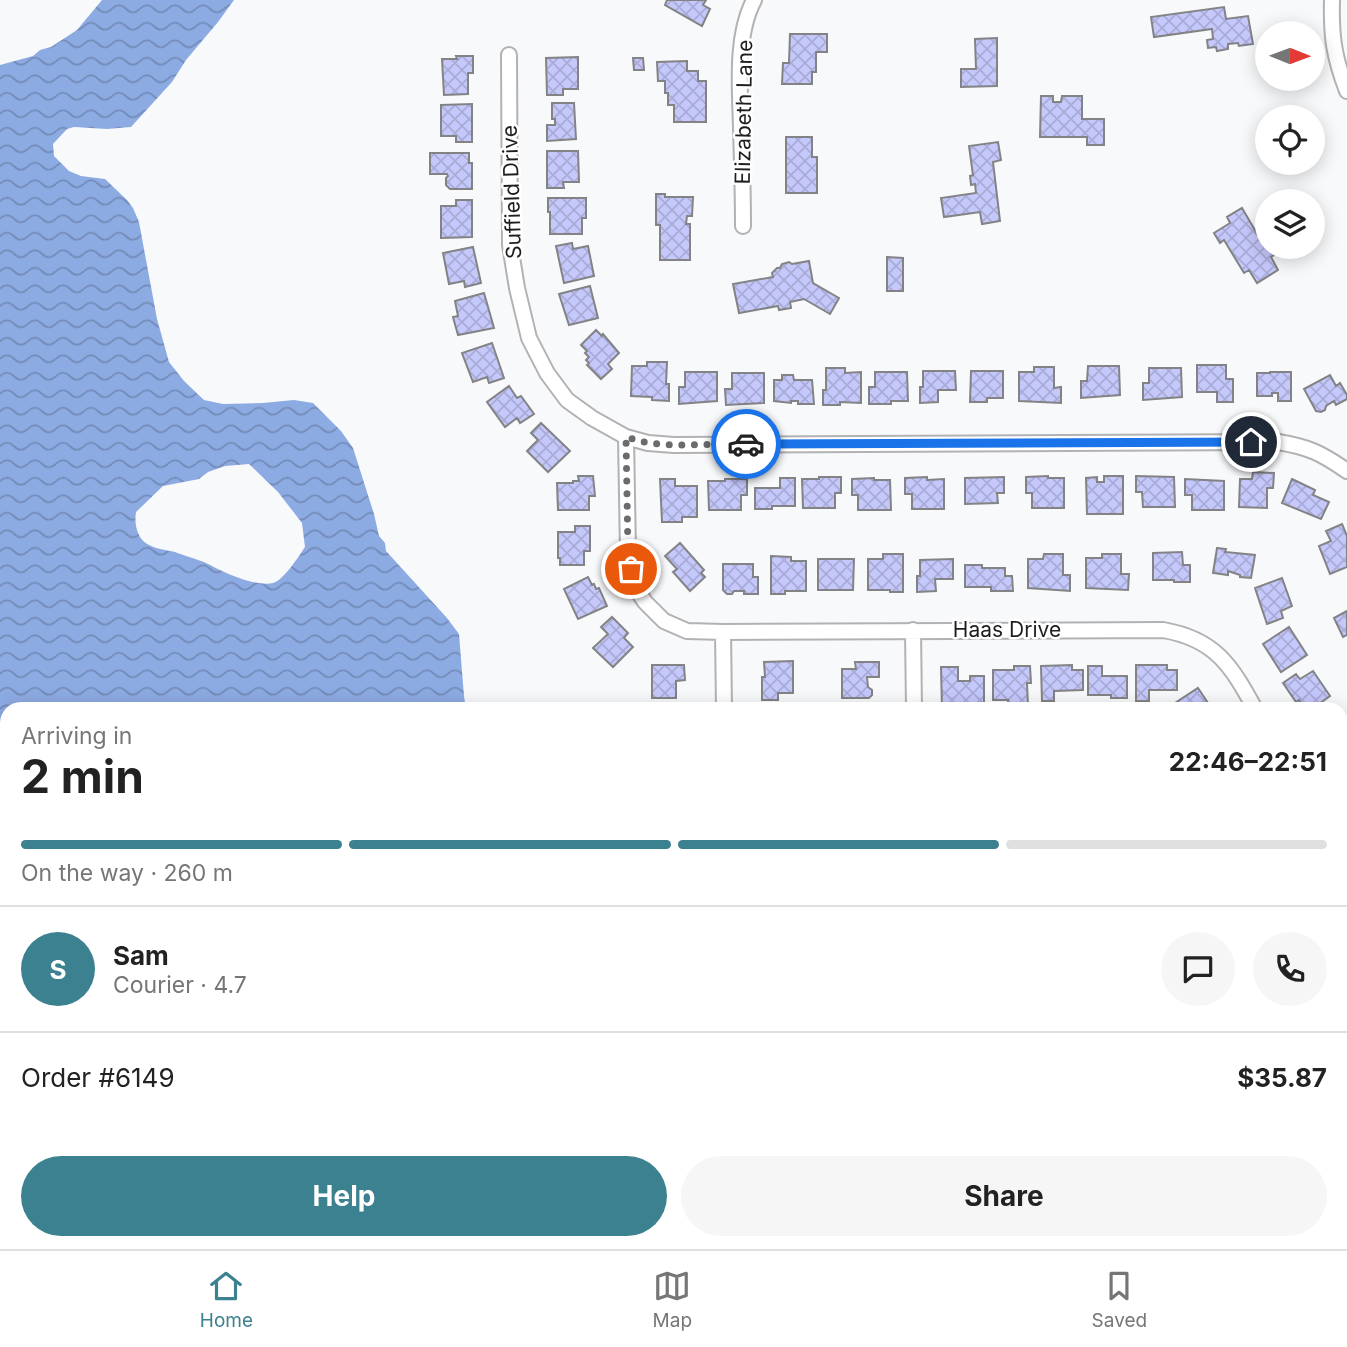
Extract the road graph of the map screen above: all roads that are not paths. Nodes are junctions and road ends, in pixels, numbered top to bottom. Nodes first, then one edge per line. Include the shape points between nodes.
1 (754, 0) edge
2 (1332, 0) edge
3 (509, 55) dead end
4 (1347, 91) edge
5 (743, 226) dead end
6 (626, 437) junction
7 (1347, 471) edge
8 (913, 630) junction
9 (723, 632) junction
10 (724, 702) edge
11 (914, 702) edge
12 (1251, 702) edge

1 - 5 street, Elizabeth Lane via 740,66
2 - 4 street via 1336,62
3 - 6 street, Suffield Drive via 510,245 529,338 567,400
6 - 7 street, Suffield Drive via 674,445 1278,442 1302,446
6 - 9 street, Haas Drive via 628,554 634,584 664,621 687,631
8 - 9 street, Haas Drive
8 - 11 street
8 - 12 street, Haas Drive via 1175,632 1198,640 1224,659
9 - 10 street

